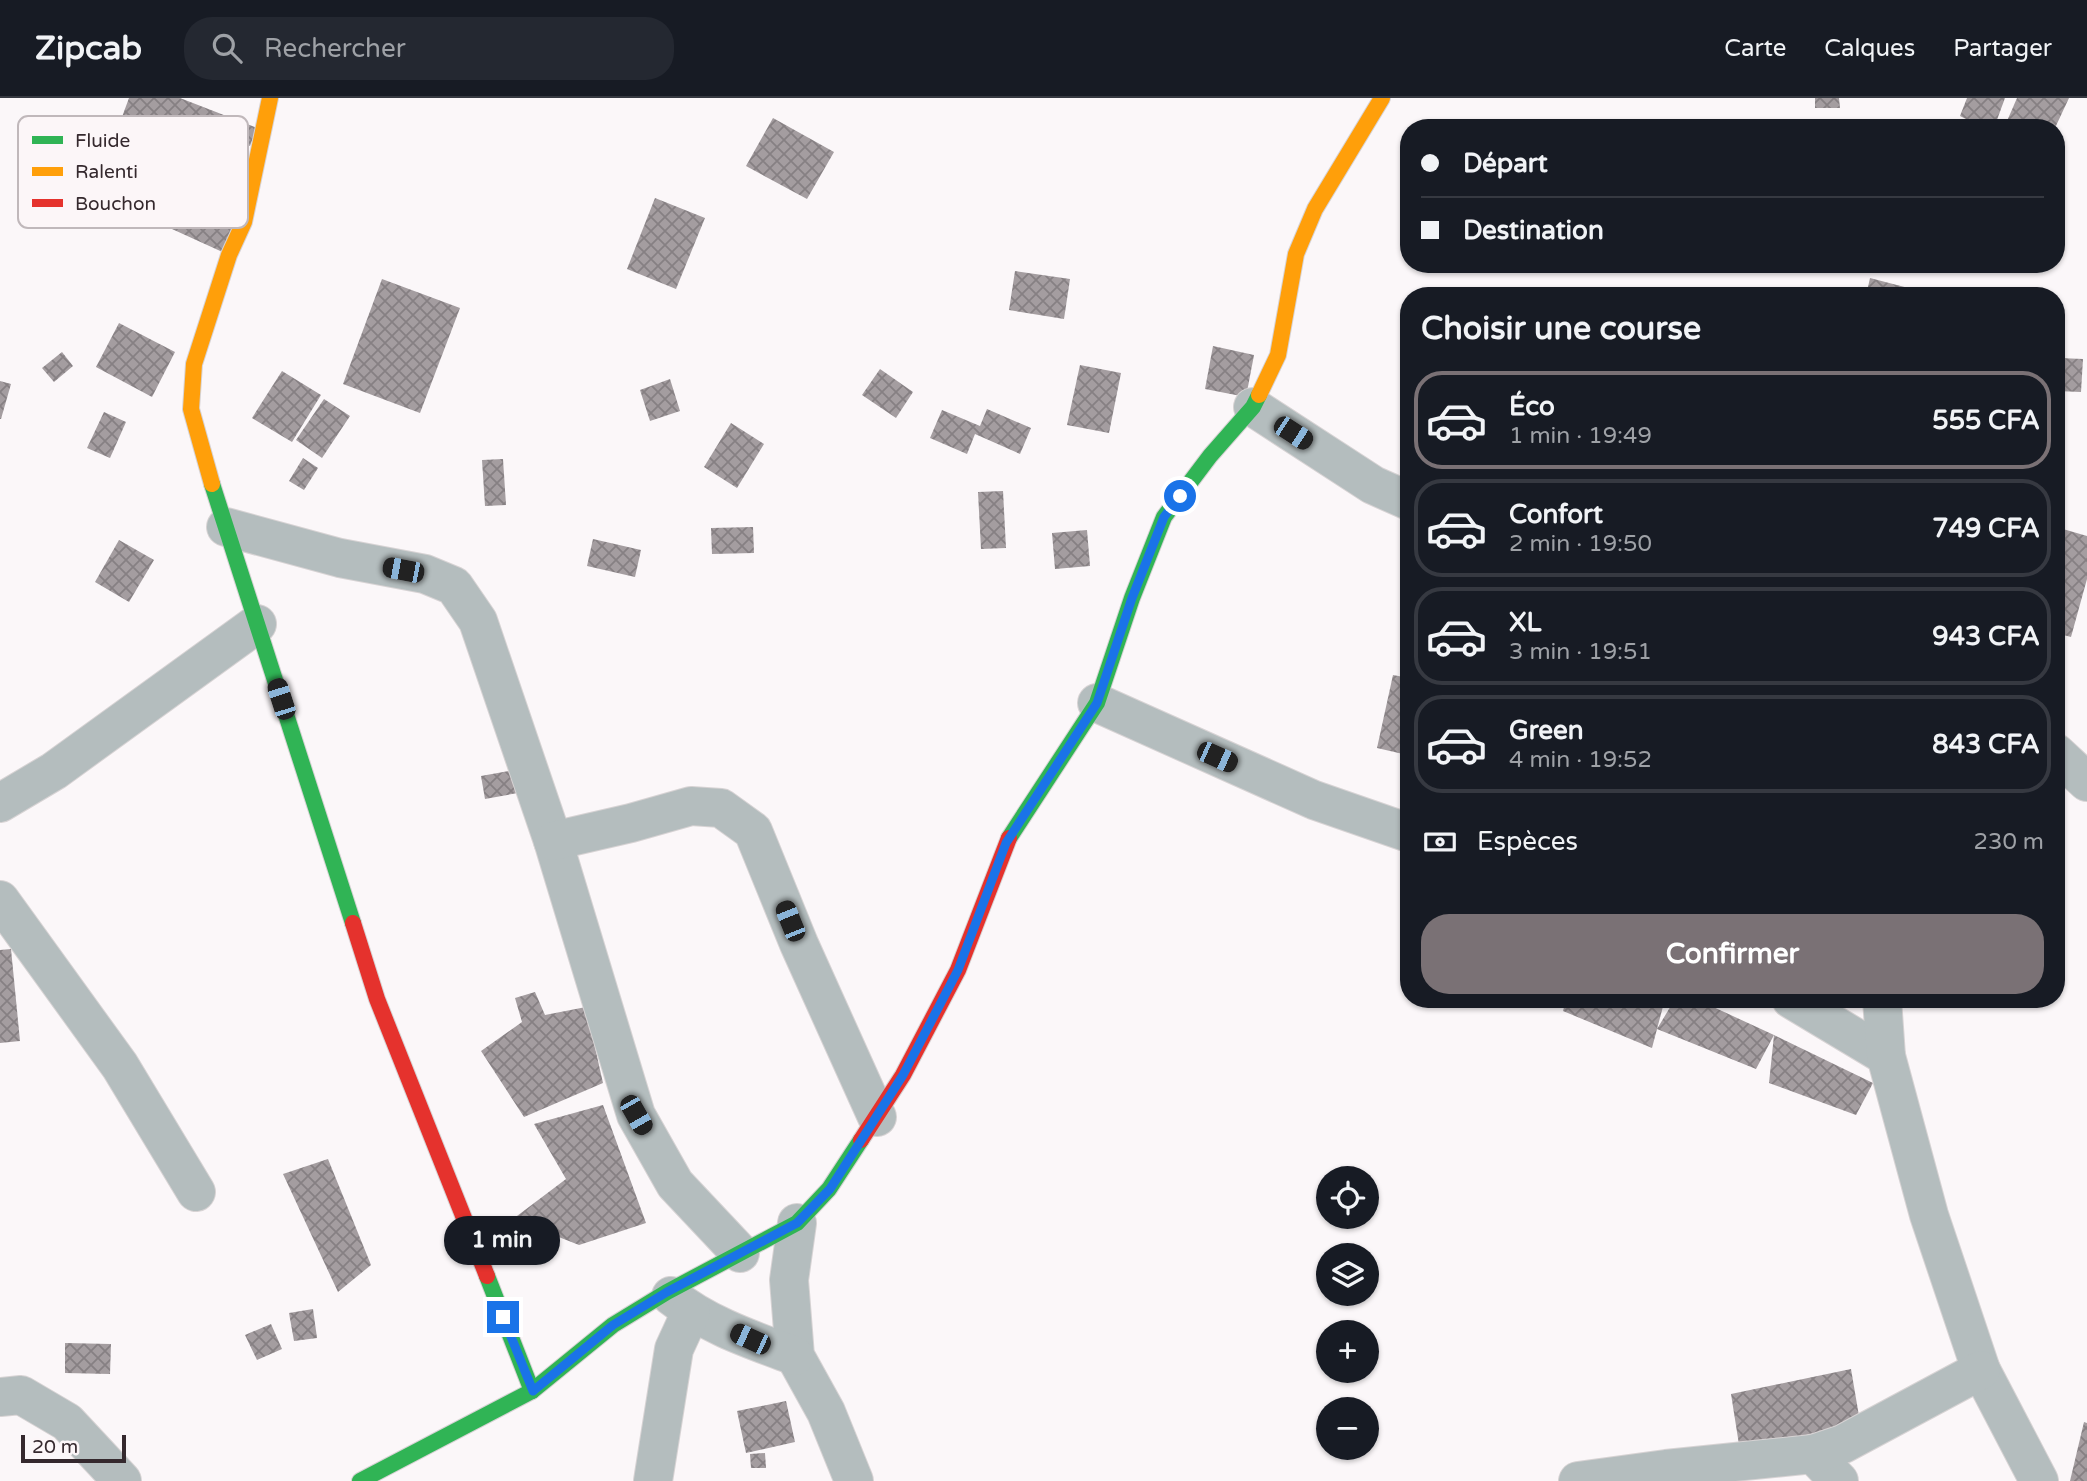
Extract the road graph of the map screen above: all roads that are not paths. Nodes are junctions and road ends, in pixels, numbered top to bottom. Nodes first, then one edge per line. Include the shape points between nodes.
1 (270, 98) edge
2 (1382, 98) edge
3 (248, 203) edge
4 (241, 228) edge
5 (1253, 407) junction
6 (1400, 497) edge
7 (226, 527) junction
8 (257, 624) junction
9 (1097, 703) junction
10 (2065, 761) edge
11 (2087, 782) edge
12 (0, 803) edge
13 (1400, 830) edge
14 (553, 841) junction
15 (0, 900) edge
16 (1805, 1008) edge
17 (1883, 1008) edge
18 (1886, 1056) junction
19 (877, 1116) junction
20 (196, 1192) dead end
21 (797, 1223) junction
22 (740, 1253) junction
23 (679, 1302) junction
24 (795, 1356) junction
25 (1981, 1370) junction
26 (533, 1391) junction
27 (0, 1396) edge
28 (1826, 1468) edge
29 (122, 1481) edge
30 (360, 1481) edge
31 (653, 1481) edge
32 (854, 1481) edge
33 (1578, 1481) edge
34 (2039, 1481) edge

1 - 3 street
2 - 5 street via 1315,209 1296,254 1278,355
4 - 7 street via 194,364 191,409
5 - 6 street via 1373,485
5 - 9 street via 1164,517
7 - 8 street
7 - 14 street via 340,558 425,574 454,586 478,621
8 - 12 street via 54,771
8 - 26 street via 377,999
9 - 13 street via 1314,800
9 - 19 street via 1006,843 958,970
10 - 11 street
14 - 19 street via 691,806 721,808 753,831
14 - 22 street via 636,1115 675,1184
15 - 20 street via 120,1066
16 - 18 street
17 - 18 street
18 - 25 street via 1928,1215
19 - 21 street via 830,1189
21 - 22 street
21 - 24 street via 789,1280
22 - 23 street
23 - 24 street via 750,1339
23 - 26 street via 613,1325
23 - 31 street
24 - 32 street via 826,1412
25 - 28 street via 1843,1444
25 - 34 street
26 - 30 street
27 - 29 street via 21,1395 67,1422
28 - 33 street via 1666,1469

